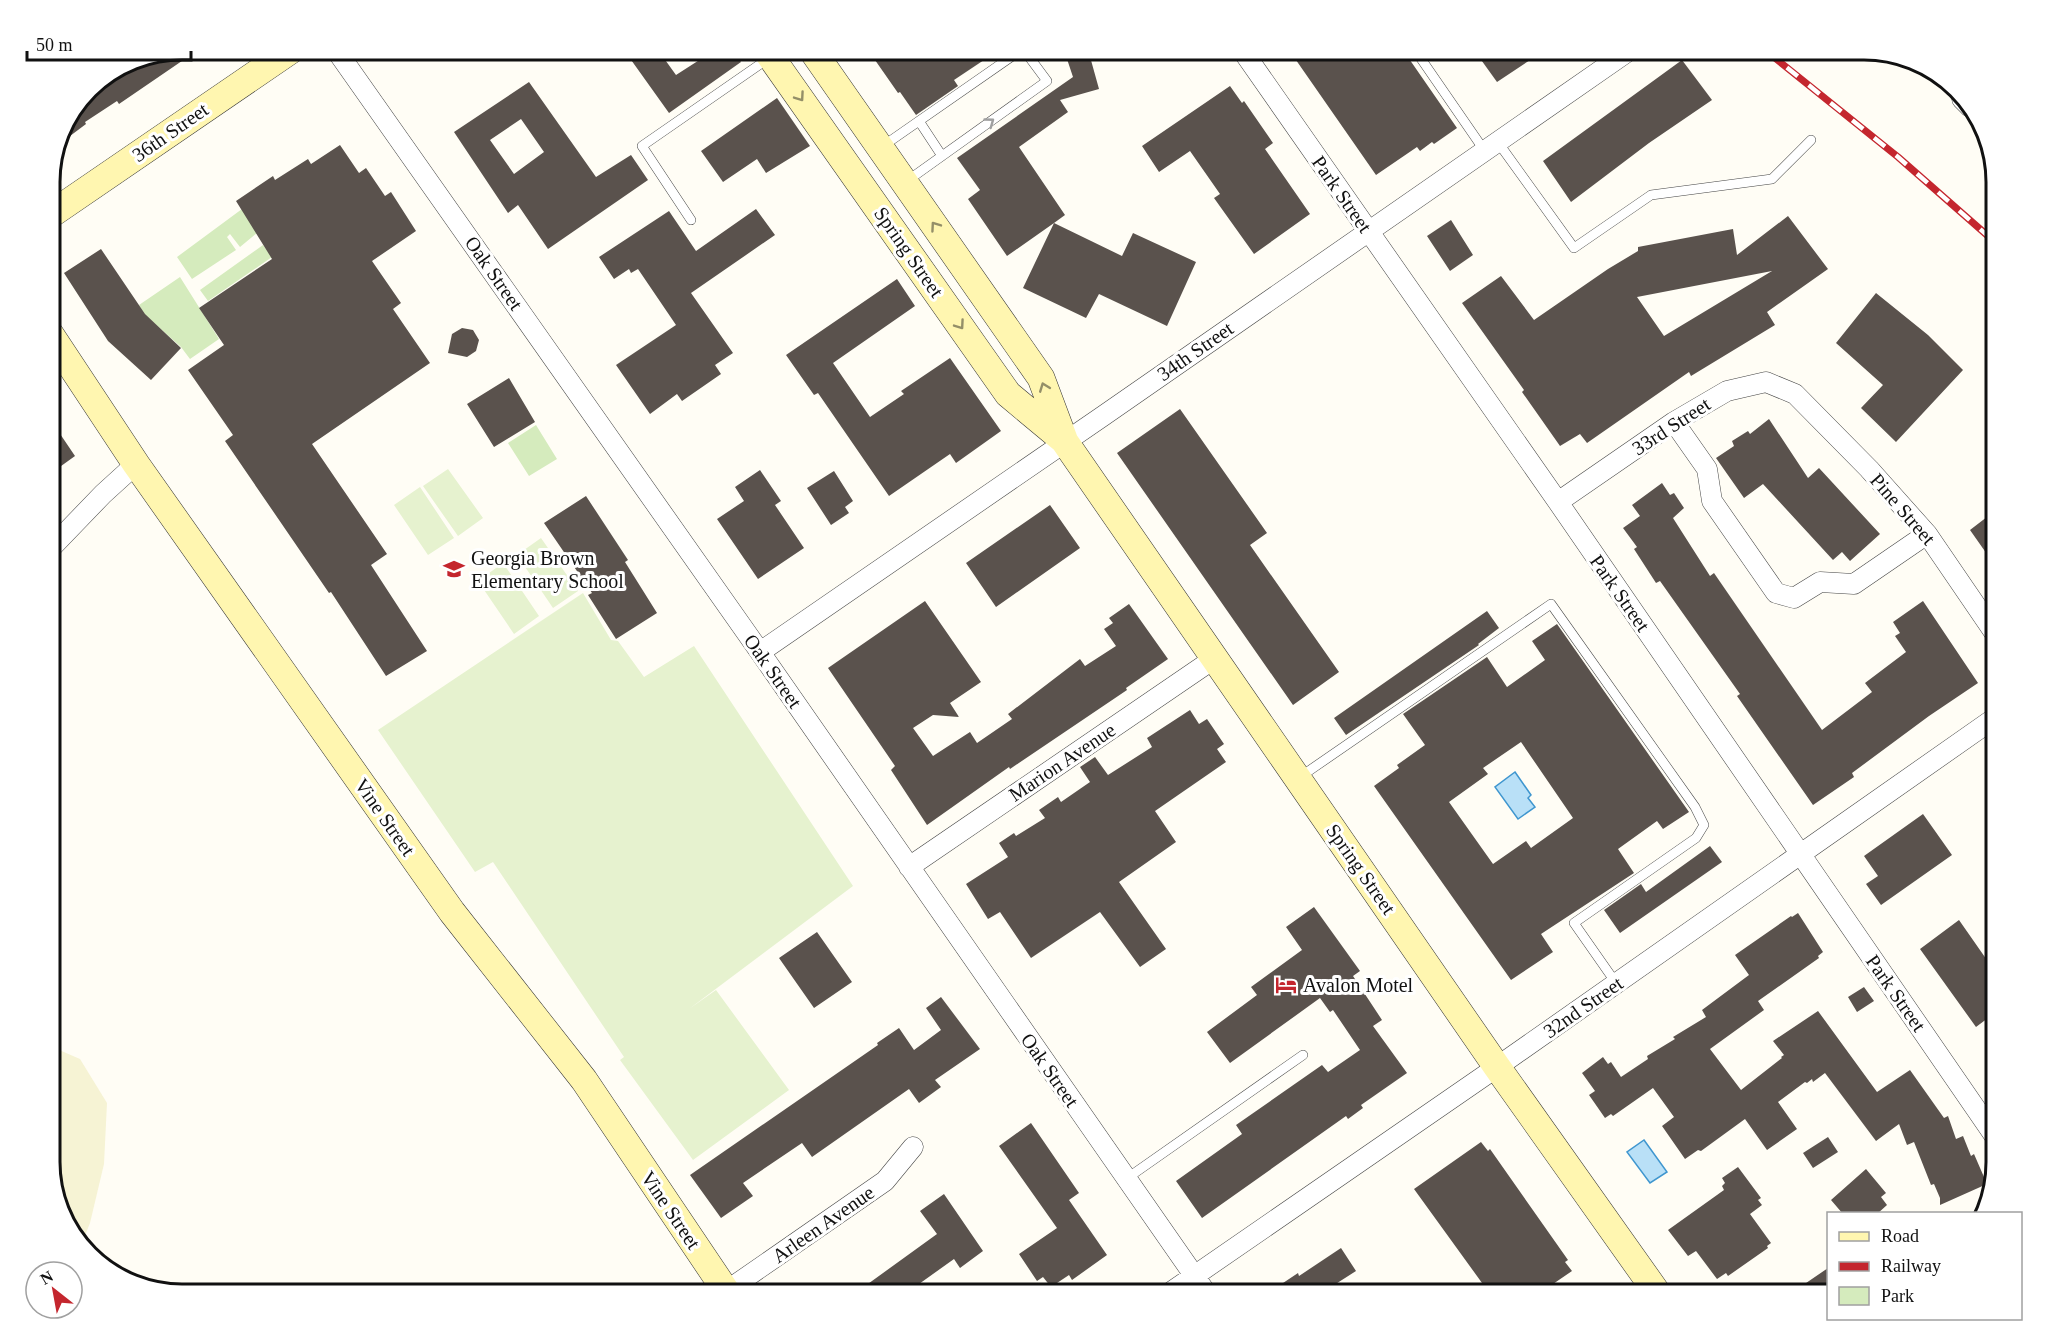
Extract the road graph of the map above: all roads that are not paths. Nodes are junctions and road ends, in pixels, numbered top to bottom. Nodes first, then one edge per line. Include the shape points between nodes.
1 (276, 60) edge
2 (343, 60) edge
3 (759, 60) edge
4 (774, 60) edge
5 (819, 60) edge
6 (1007, 60) edge
7 (1030, 60) edge
8 (1249, 60) edge
9 (1423, 60) edge
10 (1616, 60) edge
11 (919, 121) junction
12 (1811, 140) dead end
13 (1491, 146) junction
14 (880, 148) junction
15 (942, 156) junction
16 (905, 183) junction
17 (60, 208) edge
18 (691, 220) dead end
19 (1368, 230) junction
20 (60, 349) edge
21 (1795, 394) joint
22 (1674, 422) junction
23 (1065, 442) junction
24 (136, 464) junction
25 (1558, 502) junction
26 (1927, 534) junction
27 (60, 539) edge
28 (1986, 620) edge
29 (759, 652) junction
30 (1215, 658) junction
31 (1986, 724) edge
32 (1298, 778) junction
33 (1800, 854) junction
34 (909, 867) junction
35 (1616, 983) junction
36 (1303, 1055) dead end
37 (1497, 1067) junction
38 (1986, 1124) edge
39 (913, 1147) dead end
40 (1126, 1179) junction
41 (1194, 1276) junction
42 (721, 1284) edge
43 (740, 1284) edge
44 (1182, 1284) edge
45 (1200, 1284) edge
46 (1651, 1284) edge

1 - 17 main road, 36th Street
2 - 29 street, Oak Street
3 - 18 lane via 642,146
4 -> 23 main road, Spring Street via 1008,394
5 - 14 main road, Spring Street
6 - 11 lane
15 -> 7 lane via 1047,81
8 - 19 street, Park Street
9 - 13 lane
10 - 13 street, 34th Street
11 - 14 lane
11 - 15 lane
12 - 13 lane via 1772,179 1651,195 1574,248
13 - 19 street, 34th Street
14 - 16 main road, Spring Street
15 - 16 lane
23 -> 16 main road, Spring Street via 1041,378
19 - 23 street, 34th Street
19 - 25 street, Park Street
20 - 24 main road, Vine Street
21 - 22 street, 33rd Street via 1766,382 1726,391
21 - 26 street, Pine Street
22 - 25 street, 33rd Street
22 - 26 street via 1707,469 1712,501 1776,593 1794,598 1820,582 1854,584
23 - 29 street, 34th Street
23 - 30 main road, Spring Street
24 - 27 street
24 - 42 main road, Vine Street via 452,912 584,1080
25 - 33 street, Park Street
26 - 28 street, Pine Street
29 - 34 street, Oak Street
30 - 32 main road, Spring Street
30 - 34 street, Marion Avenue
31 - 33 street, 32nd Street
32 - 35 lane via 1551,604 1704,825 1696,838 1574,922
32 - 37 main road, Spring Street
33 - 35 street, 32nd Street
33 - 38 street, Park Street
34 - 40 street, Oak Street
35 - 37 street, 32nd Street
36 - 40 lane
37 - 41 street, 32nd Street
37 - 46 main road, Spring Street
39 - 43 street, Arleen Avenue via 885,1181
40 - 41 street, Oak Street
41 - 44 street, 32nd Street
41 - 45 street, Oak Street

